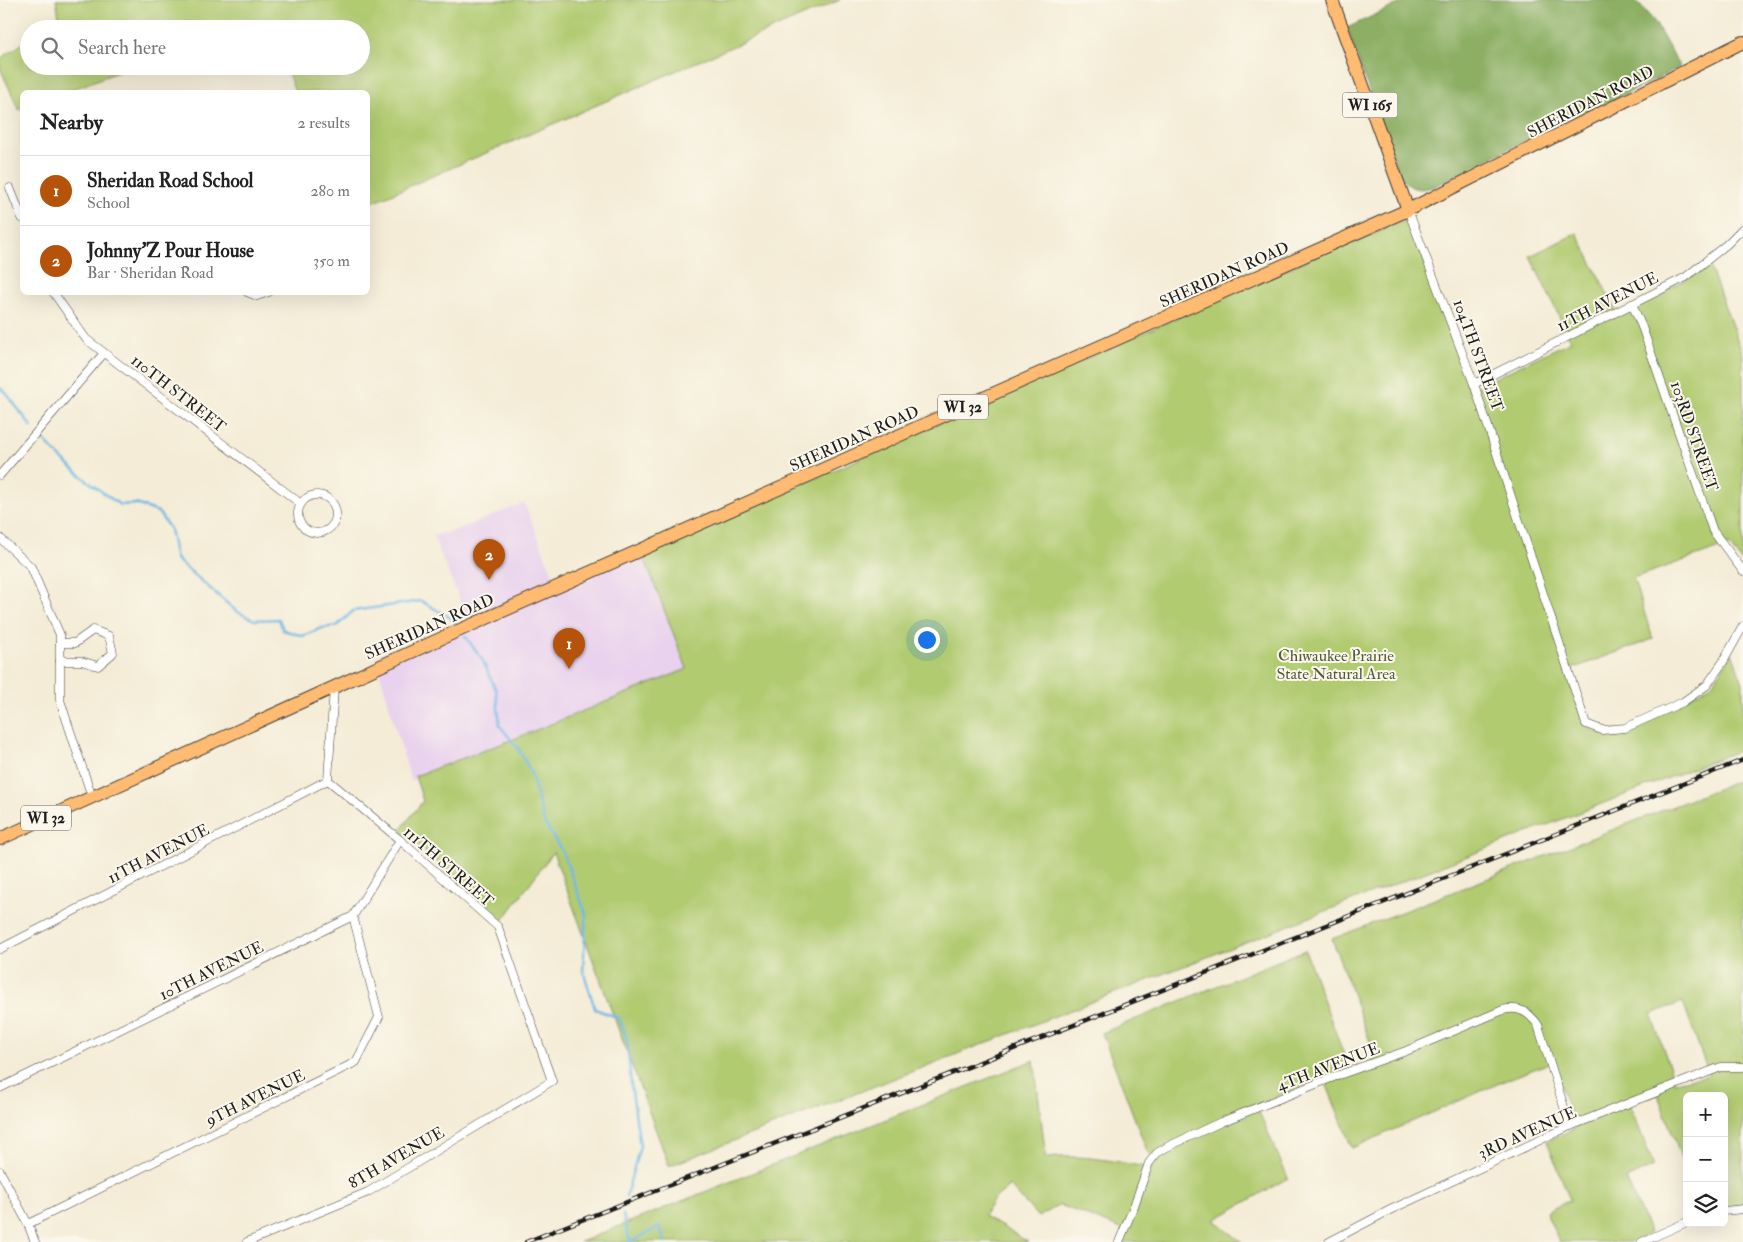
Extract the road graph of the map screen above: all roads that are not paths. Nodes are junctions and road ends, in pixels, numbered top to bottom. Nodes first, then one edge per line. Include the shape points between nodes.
1 (1332, 0) edge
2 (1743, 42) edge
3 (10, 188) dead end
4 (1408, 210) junction
5 (20, 213) edge
6 (1743, 228) edge
7 (55, 295) edge
8 (1632, 304) junction
9 (104, 353) junction
10 (1474, 384) junction
11 (0, 475) edge
12 (301, 504) junction
13 (0, 538) edge
14 (1743, 571) edge
15 (1743, 626) edge
16 (60, 643) junction
17 (60, 661) junction
18 (334, 687) junction
19 (328, 780) junction
20 (92, 798) junction
21 (0, 839) edge
22 (400, 840) junction
23 (353, 916) junction
24 (0, 950) edge
25 (1743, 1067) edge
26 (552, 1081) joint
27 (0, 1088) edge
28 (1570, 1126) junction
29 (0, 1171) edge
30 (1743, 1209) edge
31 (1728, 1211) edge
32 (28, 1224) junction
33 (1683, 1224) edge
34 (35, 1242) edge
35 (247, 1242) edge
36 (1119, 1242) edge
37 (1329, 1242) edge
38 (1642, 1242) edge

1 - 4 main road, 104TH STREET / WI 165
2 - 4 main road, SHERIDAN ROAD / WI 32
3 - 5 street
4 - 10 street, 104TH STREET
4 - 18 main road, SHERIDAN ROAD / WI 32
6 - 8 street, 11TH AVENUE via 1686,277
7 - 9 street, 110TH STREET via 86,339
8 - 10 street, 11TH AVENUE
8 - 14 street, 103RD STREET via 1713,531
9 - 11 street
9 - 12 street, 110TH STREET
10 - 15 street, 104TH STREET via 1586,724 1602,730 1625,728 1683,702 1707,685
12 - 12 street via 298,510 300,522 307,530 319,533 330,528 335,511 329,500 323,496 310,496
13 - 16 street via 31,567 60,635
16 - 17 street
16 - 17 street via 75,643 93,630 109,636 114,653 98,666 81,661
17 - 20 street via 60,700
18 - 19 street
18 - 20 main road, SHERIDAN ROAD / WI 32
19 - 22 street, 111TH STREET
19 - 24 street, 11TH AVENUE
20 - 21 main road, SHERIDAN ROAD / WI 32
22 - 23 street
22 - 26 street, 111TH STREET via 498,927
23 - 27 street, 10TH AVENUE
23 - 32 street, 9TH AVENUE via 379,1018 356,1062
25 - 28 street, 3RD AVENUE via 1721,1067
26 - 35 street, 8TH AVENUE via 368,1192
28 - 36 street, 4TH AVENUE via 1538,1024 1523,1010 1511,1008 1221,1122 1167,1147 1149,1163
28 - 37 street, 3RD AVENUE
29 - 32 street
30 - 31 street
32 - 34 street
33 - 38 street

